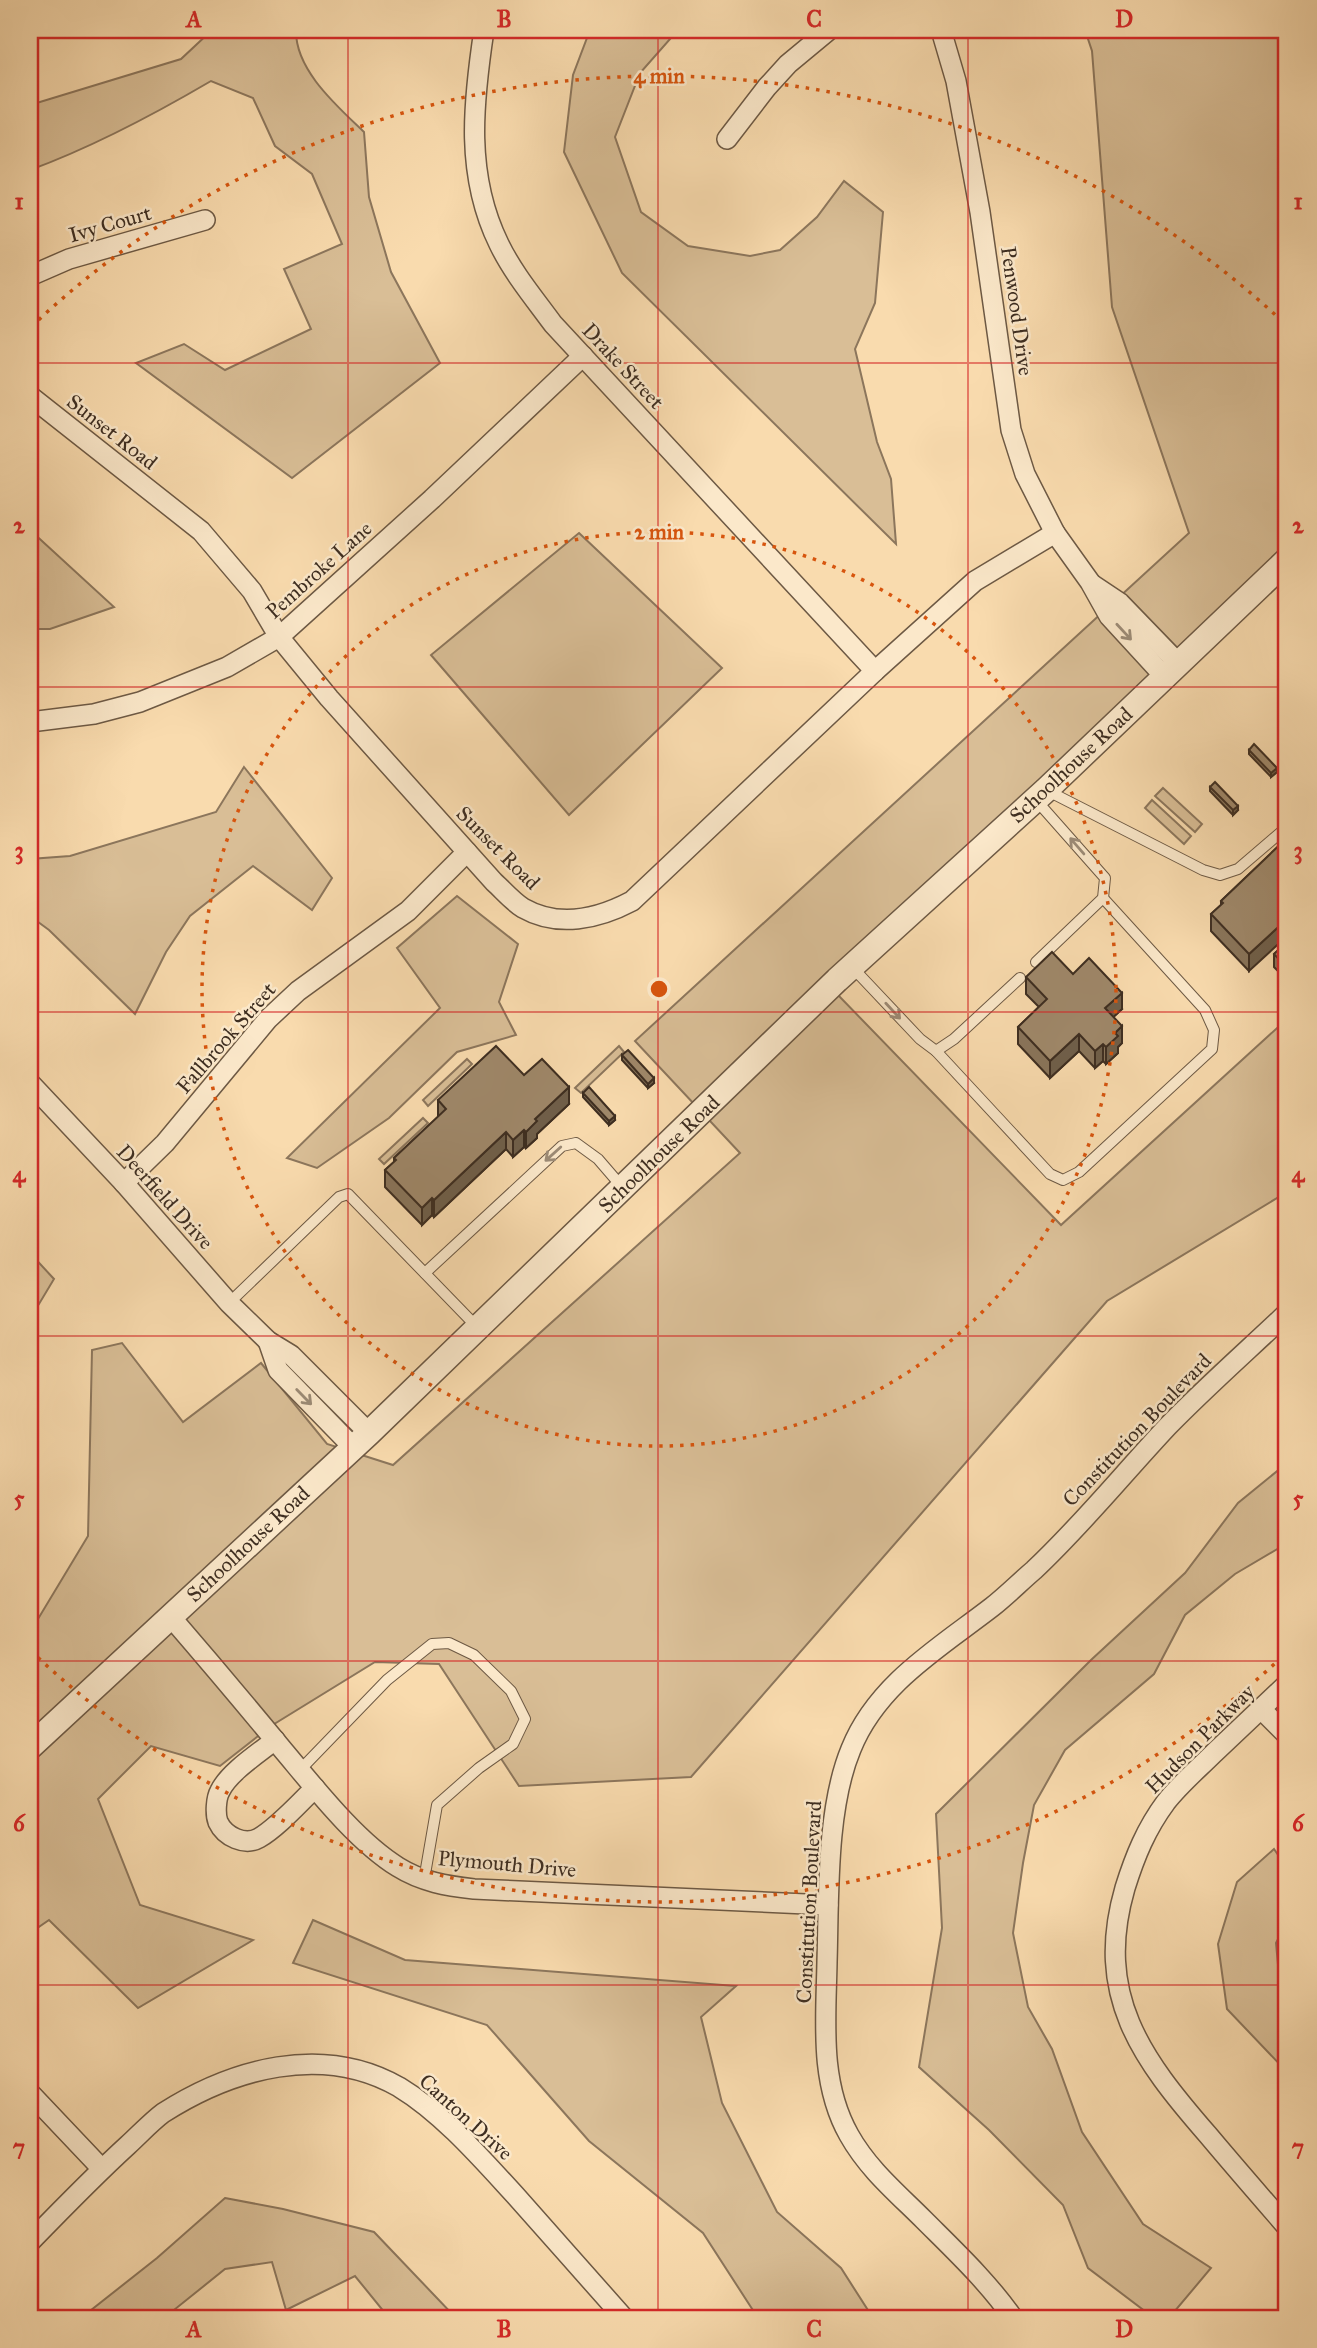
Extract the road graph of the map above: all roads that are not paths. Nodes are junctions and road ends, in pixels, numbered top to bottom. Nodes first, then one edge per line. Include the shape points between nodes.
1 (484, 30) edge
2 (830, 30) edge
3 (941, 30) edge
4 (727, 139) dead end
5 (205, 220) dead end
6 (30, 276) edge
7 (583, 356) junction
8 (30, 396) edge
9 (1055, 533) junction
10 (1287, 560) edge
11 (279, 637) junction
12 (1172, 670) junction
13 (875, 671) junction
14 (30, 722) edge
15 (1041, 795) junction
16 (1287, 827) edge
17 (467, 852) junction
18 (1103, 898) junction
19 (1036, 962) dead end
20 (852, 967) junction
21 (1020, 978) dead end
22 (936, 1051) junction
23 (30, 1083) edge
24 (124, 1183) junction
25 (624, 1189) junction
26 (425, 1273) junction
27 (229, 1303) junction
28 (1287, 1313) edge
29 (477, 1327) junction
30 (361, 1440) junction
31 (170, 1616) junction
32 (1287, 1684) edge
33 (1261, 1709) junction
34 (1287, 1735) edge
35 (275, 1740) junction
36 (30, 1747) edge
37 (300, 1770) junction
38 (315, 1788) junction
39 (424, 1880) junction
40 (828, 1905) junction
41 (30, 2093) edge
42 (102, 2169) junction
43 (1287, 2227) edge
44 (30, 2242) edge
45 (624, 2318) edge
46 (1013, 2318) edge

1 - 7 street, Drake Street via 473,123 485,209 517,276 552,324
2 - 4 street via 788,64
3 - 9 street, Penwood Drive via 956,81 978,199 1011,430 1025,474
5 - 6 street, Ivy Court via 69,259
7 - 11 street, Pembroke Lane
7 - 13 street, Drake Street
8 - 11 street, Sunset Road via 201,531 252,591
9 - 12 street, Penwood Drive via 1109,616
9 - 13 street, Sunset Road via 975,581
10 - 12 street, Schoolhouse Road
11 - 14 street, Pembroke Lane via 226,667 140,702 94,714
11 - 17 street, Sunset Road
12 - 15 street, Schoolhouse Road
13 - 17 street, Sunset Road via 632,901 612,911 569,921 542,917 520,906
15 - 16 lane via 1220,875 1238,869
18 -> 15 lane via 1105,878
15 - 20 street, Schoolhouse Road
17 - 24 street, Fallbrook Street via 408,911 298,991 268,1019 165,1143
18 - 19 lane
18 - 22 lane via 1205,1010 1214,1030 1212,1049 1090,1163 1063,1180 1050,1174
20 -> 22 lane via 920,1040
20 - 25 street, Schoolhouse Road
21 - 22 lane
23 - 24 street, Deerfield Drive
24 - 27 street, Deerfield Drive
25 -> 26 lane via 598,1159 576,1143 562,1146
25 - 29 street, Schoolhouse Road
26 - 27 lane via 348,1194 339,1197
26 - 29 lane
27 - 30 street, Deerfield Drive via 268,1341 278,1370
28 - 40 street, Constitution Boulevard via 1170,1424 1037,1567 888,1691 851,1748 838,1791
29 - 30 street, Schoolhouse Road
30 - 31 street, Schoolhouse Road
31 - 35 street, Plymouth Drive
31 - 36 street, Schoolhouse Road
32 - 33 street, Hudson Parkway
33 - 34 street
33 - 43 street, Hudson Parkway via 1186,1780 1142,1839 1119,1908 1115,1962 1126,2018 1164,2085
35 - 37 street, Plymouth Drive
35 - 38 street via 227,1780 216,1805 218,1822 231,1836 245,1842 258,1839
37 - 38 street, Plymouth Drive
37 - 39 lane via 387,1680 432,1644 449,1643 474,1655 511,1691 525,1719 513,1744 437,1805
38 - 39 street, Plymouth Drive via 375,1851
39 - 40 street, Plymouth Drive via 474,1889
40 - 46 street, Constitution Boulevard via 825,2048 829,2080 848,2134 874,2172 972,2269
41 - 42 street
42 - 44 street, Canton Drive
42 - 45 street, Canton Drive via 162,2115 220,2082 298,2064 327,2064 364,2073 398,2087 476,2152

